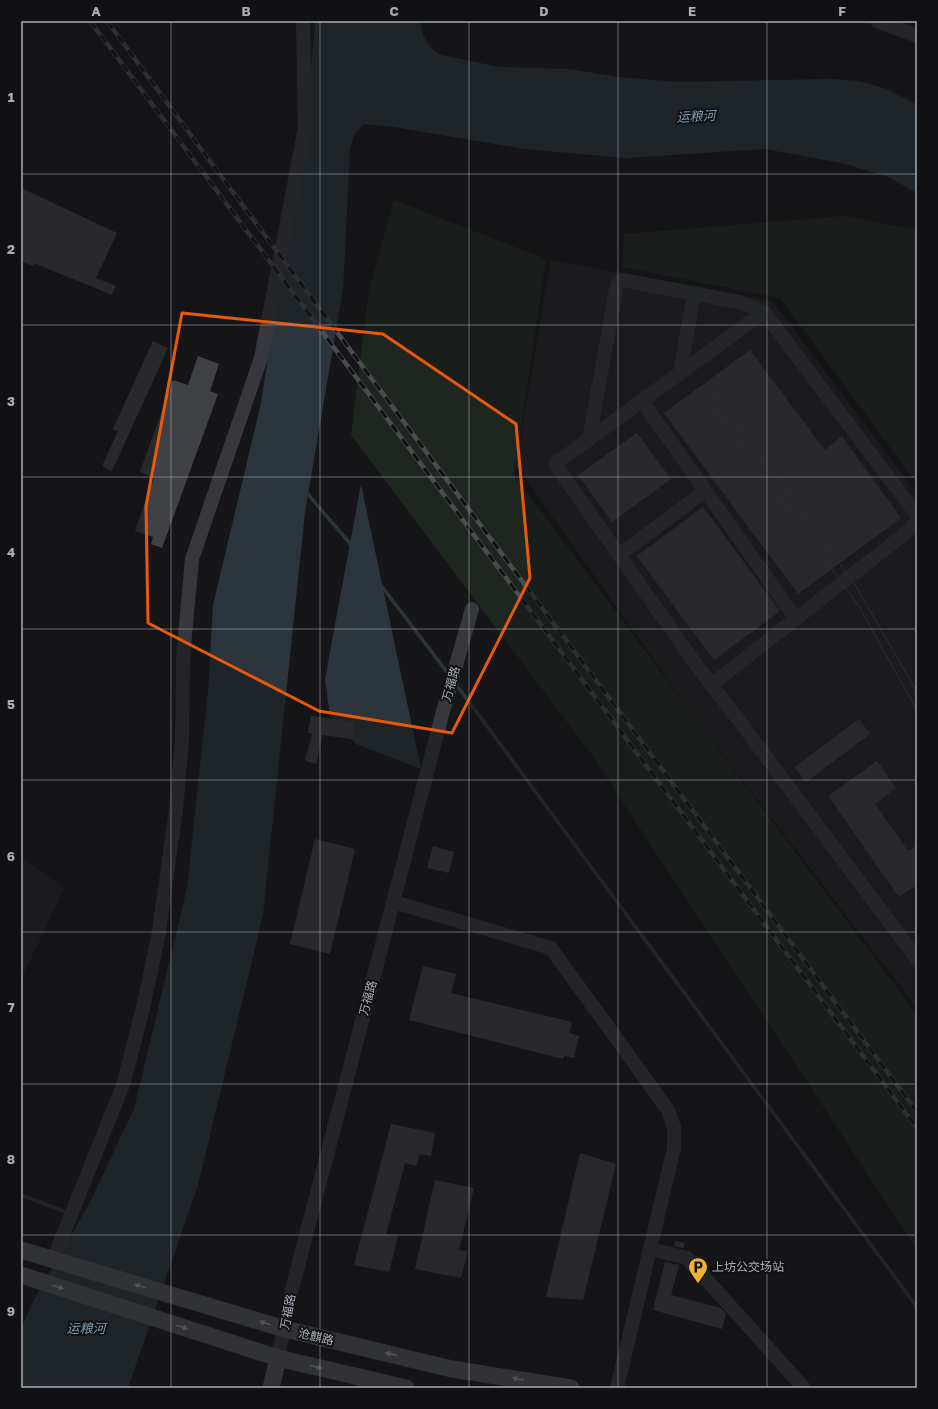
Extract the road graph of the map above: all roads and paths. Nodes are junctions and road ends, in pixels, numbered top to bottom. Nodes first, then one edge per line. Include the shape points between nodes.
1 (303, 21) edge
2 (878, 21) edge
3 (917, 36) edge
4 (694, 294) junction
5 (764, 312) junction
6 (680, 373) junction
7 (642, 401) junction
8 (589, 440) junction
9 (705, 491) junction
10 (917, 515) edge
11 (917, 522) edge
12 (618, 555) junction
13 (472, 609) dead end
14 (796, 619) junction
15 (710, 685) junction
16 (393, 902) junction
17 (917, 959) edge
18 (650, 1249) junction
19 (21, 1250) edge
20 (53, 1260) junction
21 (21, 1275) edge
22 (284, 1329) junction
23 (278, 1358) junction
24 (271, 1388) edge
25 (406, 1388) edge
26 (570, 1388) edge
27 (617, 1388) edge
28 (804, 1388) edge

1 - 20 street via 305,127 261,358 192,559 183,658 182,741 176,810 158,938 123,1085
2 - 3 street
4 - 5 street via 739,302
4 - 6 street
4 - 8 street via 622,280 617,284
5 - 6 street
5 - 10 street
6 - 7 street
7 - 8 street
7 - 9 street
8 - 12 street via 555,464
9 - 12 street
9 - 14 street
11 - 14 street
12 - 15 street
13 - 16 street, 万福路
14 - 15 street
15 - 17 street
16 - 18 street via 551,948 668,1110 674,1127 674,1148
16 - 22 street, 万福路 via 292,1289
18 - 27 street
18 - 28 street via 687,1258
19 - 20 main road, 沧麒路
22 -> 20 main road, 沧麒路
21 -> 23 main road
22 - 23 street, 万福路
26 -> 22 main road, 沧麒路 via 452,1369
23 - 24 main road, 万福路
23 -> 25 main road

